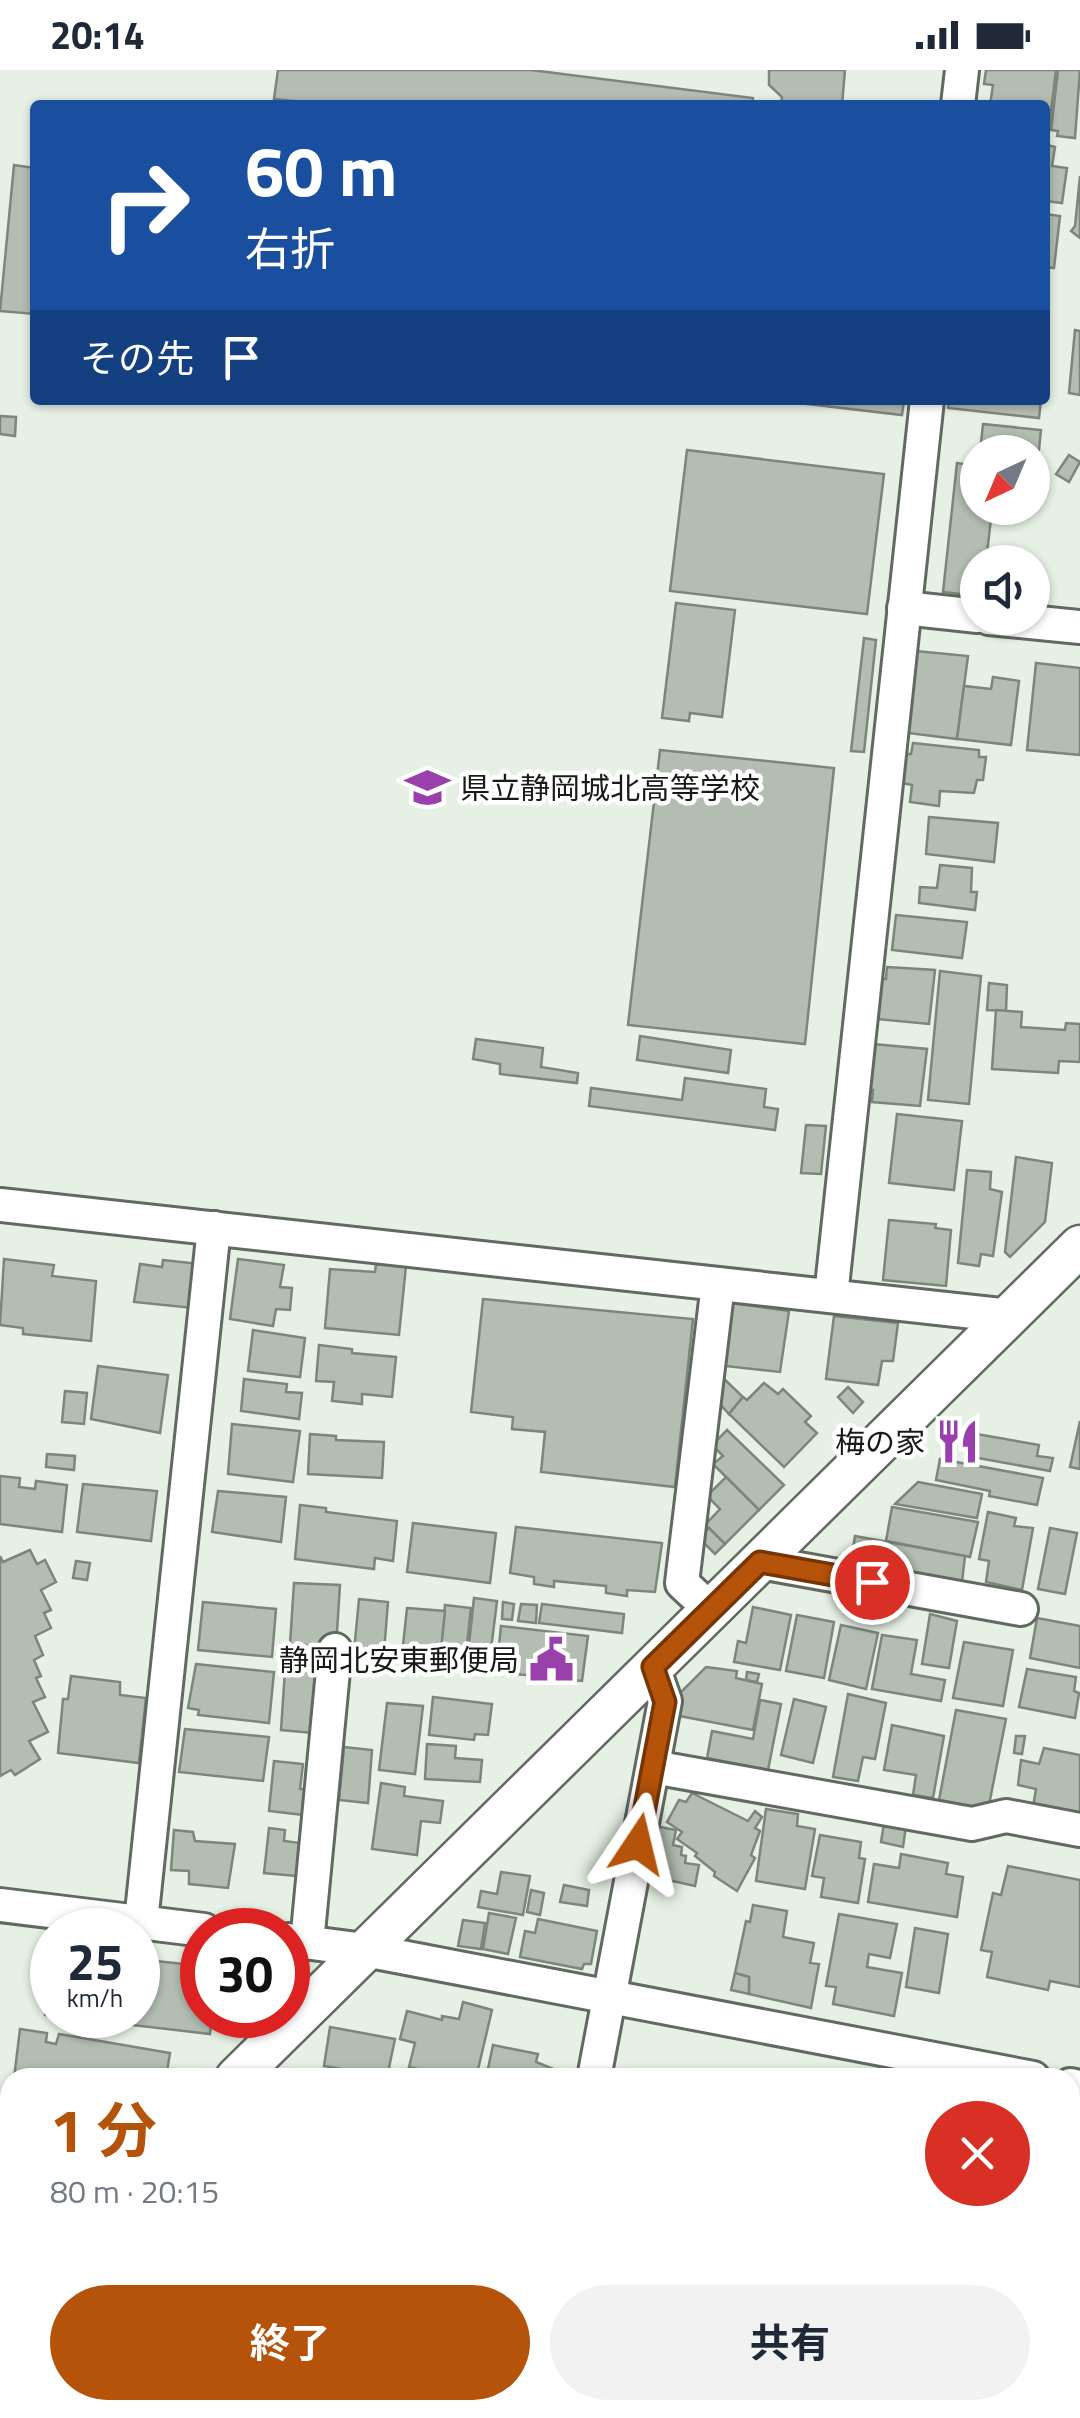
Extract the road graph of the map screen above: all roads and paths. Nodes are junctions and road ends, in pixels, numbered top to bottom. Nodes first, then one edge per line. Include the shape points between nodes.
1 (962, 70) edge
2 (959, 100) edge
3 (926, 405) edge
4 (904, 608) junction
5 (960, 614) edge
6 (1050, 625) edge
7 (1080, 628) edge
8 (0, 1205) edge
9 (214, 1228) junction
10 (1080, 1246) edge
11 (718, 1284) junction
12 (831, 1296) junction
13 (1010, 1316) junction
14 (760, 1562) junction
15 (711, 1610) junction
16 (1021, 1610) dead end
17 (335, 1650) dead end
18 (653, 1667) junction
19 (653, 1768) junction
20 (1080, 1830) edge
21 (0, 1905) edge
22 (143, 1908) edge
23 (301, 1908) edge
24 (30, 1909) edge
25 (310, 1944) edge
26 (365, 1950) junction
27 (610, 1996) junction
28 (246, 2068) edge
29 (596, 2068) edge
30 (981, 2068) edge

1 - 2 street
3 - 4 street
4 - 5 street
4 - 12 street
6 - 7 street
8 - 9 street
9 - 11 street
9 - 22 street
10 - 13 street
11 - 12 street
11 - 15 street via 682,1583
12 - 13 street
13 - 14 street
14 - 15 street
14 - 16 street
15 - 18 street
17 - 23 street
18 - 19 street via 665,1702
18 - 26 street
19 - 20 street via 972,1824 1006,1816
19 - 27 street
21 - 24 street
25 - 26 street
26 - 27 street
26 - 28 street
27 - 29 street
27 - 30 street

